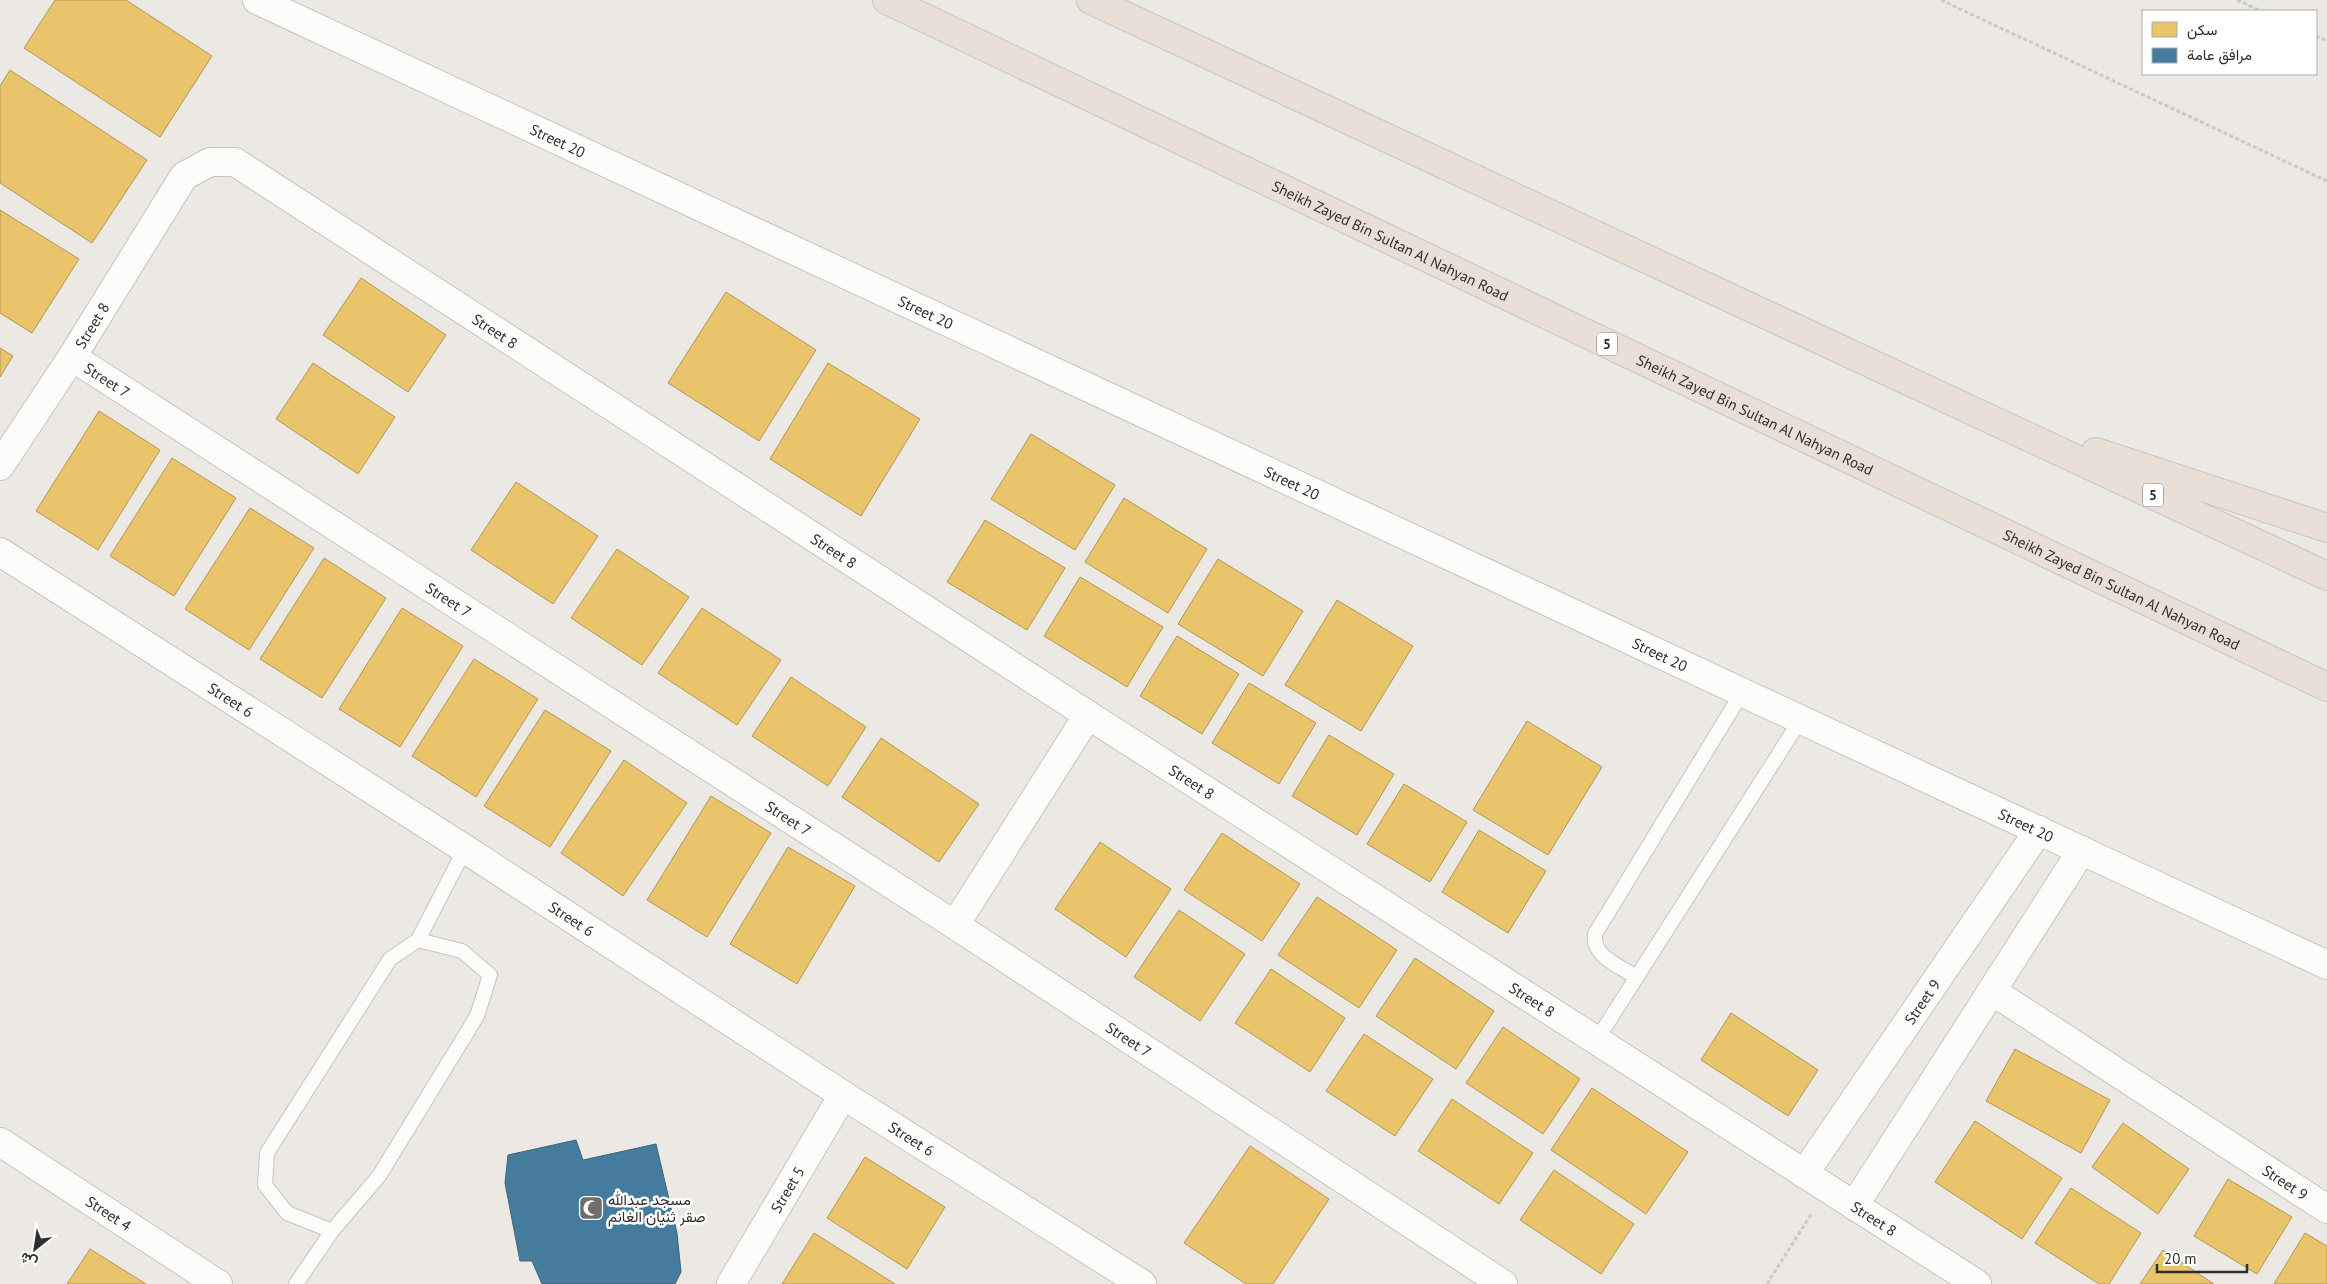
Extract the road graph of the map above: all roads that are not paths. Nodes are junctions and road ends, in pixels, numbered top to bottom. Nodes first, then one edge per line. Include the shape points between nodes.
1 (257, 0) edge
2 (887, 0) edge
3 (1091, 0) edge
4 (72, 357) junction
5 (1979, 413) junction
6 (0, 466) edge
7 (2327, 528) edge
8 (0, 552) edge
9 (2327, 576) edge
10 (2327, 687) edge
11 (1742, 691) junction
12 (1088, 715) junction
13 (1801, 719) junction
14 (2039, 830) junction
15 (465, 849) junction
16 (2082, 850) junction
17 (955, 925) junction
18 (418, 940) junction
19 (2327, 965) edge
20 (1636, 976) junction
21 (1992, 991) junction
22 (1596, 1040) junction
23 (843, 1095) junction
24 (0, 1142) edge
25 (1804, 1174) junction
26 (1854, 1206) junction
27 (2327, 1209) edge
28 (332, 1231) junction
29 (218, 1284) edge
30 (296, 1284) edge
31 (731, 1284) edge
32 (1142, 1284) edge
33 (1503, 1284) edge
34 (1977, 1284) edge

1 - 11 street, Street 20
2 - 10 highway, Sheikh Zayed Bin Sultan Al Nahyan Road / 5
3 - 5 highway, 5
4 - 6 street, Street 8
4 - 12 street, Street 8 via 184,176 210,162 235,162
4 - 17 street, Street 7
5 - 7 highway
5 - 9 highway, 5
8 - 15 street, Street 6
11 - 13 street, Street 20
11 - 20 lane via 1595,934 1594,941 1600,954
12 - 17 street
12 - 22 street, Street 8
13 - 14 street, Street 20
13 - 20 lane
14 - 16 street, Street 20
14 - 25 street, Street 9
15 - 18 lane
15 - 23 street, Street 6
16 - 19 street, Street 20
16 - 21 street
17 - 33 street, Street 7
18 - 28 lane via 390,959 267,1153 265,1185 287,1213
18 - 28 lane via 462,951 490,975 477,1016 384,1168
20 - 22 lane
21 - 26 street
21 - 27 street, Street 9
22 - 25 street, Street 8
23 - 31 street, Street 5
23 - 32 street, Street 6
24 - 29 street, Street 4
25 - 26 street, Street 8
26 - 34 street, Street 8
28 - 30 lane

